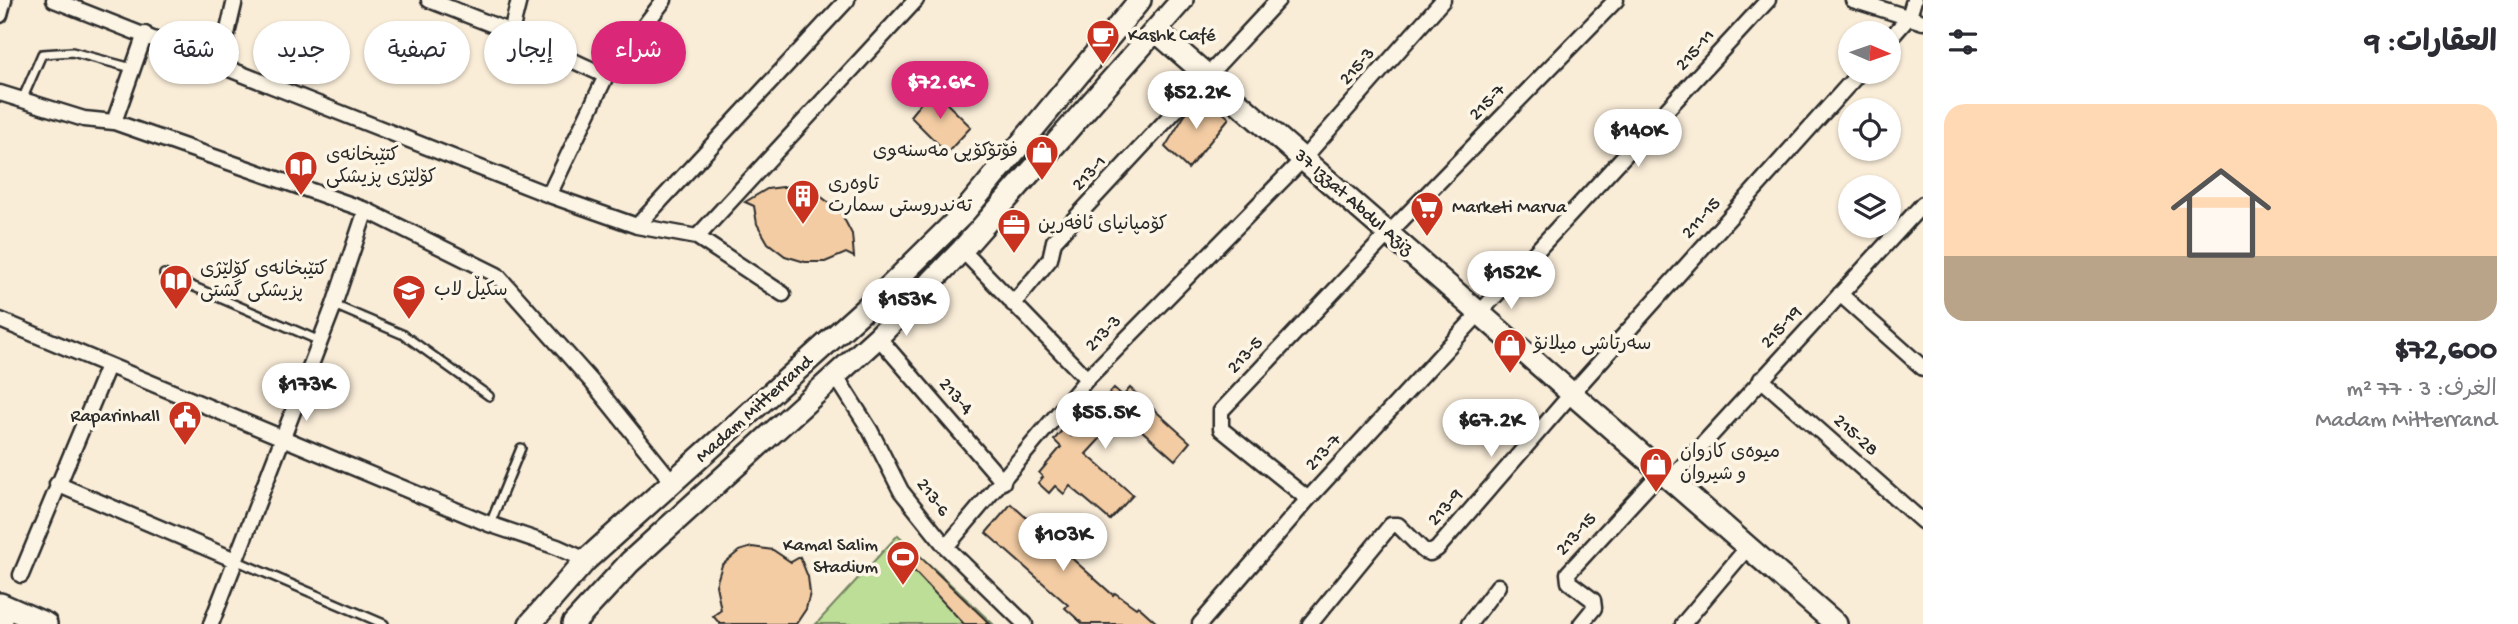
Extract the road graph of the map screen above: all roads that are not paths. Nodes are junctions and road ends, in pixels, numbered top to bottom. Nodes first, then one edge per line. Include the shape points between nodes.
1 (4, 0) edge
2 (54, 0) edge
3 (235, 0) edge
4 (429, 0) edge
5 (519, 0) edge
6 (846, 0) edge
7 (916, 0) edge
8 (1140, 0) edge
9 (1182, 0) edge
10 (1278, 0) edge
11 (1443, 0) edge
12 (1616, 0) edge
13 (1768, 0) edge
14 (1853, 0) edge
15 (1914, 0) edge
16 (658, 4) edge
17 (81, 5) edge
18 (0, 15) edge
19 (1916, 20) edge
20 (230, 21) edge
21 (484, 21) edge
22 (514, 21) edge
23 (646, 21) edge
24 (1156, 31) junction
25 (1901, 31) edge
26 (145, 34) junction
27 (149, 36) edge
28 (132, 68) junction
29 (239, 72) edge
30 (1207, 76) junction
31 (602, 84) edge
32 (1849, 84) edge
33 (0, 93) edge
34 (22, 100) junction
35 (114, 122) junction
36 (1303, 159) junction
37 (549, 195) junction
38 (1923, 204) edge
39 (366, 210) junction
40 (637, 226) junction
41 (1388, 234) junction
42 (697, 237) junction
43 (962, 250) junction
44 (164, 274) dead end
45 (783, 294) dead end
46 (1840, 294) junction
47 (1013, 304) junction
48 (334, 305) junction
49 (1482, 314) junction
50 (0, 320) edge
51 (878, 337) junction
52 (320, 341) junction
53 (107, 366) junction
54 (1923, 369) edge
55 (835, 375) junction
56 (1087, 379) junction
57 (1761, 379) junction
58 (1573, 391) junction
59 (489, 396) dead end
60 (282, 438) junction
61 (520, 448) dead end
62 (1665, 476) junction
63 (1003, 482) junction
64 (57, 484) junction
65 (674, 484) junction
66 (1308, 499) junction
67 (1923, 522) edge
68 (489, 524) junction
69 (946, 547) junction
70 (1747, 548) junction
71 (235, 560) junction
72 (586, 560) junction
73 (21, 575) dead end
74 (1498, 586) dead end
75 (0, 604) edge
76 (46, 624) edge
77 (211, 624) edge
78 (384, 624) edge
79 (530, 624) edge
80 (573, 624) edge
81 (1025, 624) edge
82 (1200, 624) edge
83 (1310, 624) edge
84 (1469, 624) edge
85 (1581, 624) edge
86 (1683, 624) edge
87 (1836, 624) edge

1 - 18 street
2 - 17 street
3 - 20 street
4 - 21 street
5 - 22 street
6 - 40 street
7 - 42 street
8 - 65 main road, Madam Mitterrand via 961,216
9 - 24 main road, Madam Mitterrand
10 - 30 street, 213-1
11 - 36 street, 215-3
12 - 41 street, 215-7
13 - 49 street, 215-11
14 - 19 street
15 - 19 street
16 - 23 street
17 - 26 street
19 - 25 street
24 - 30 main road, 37 Izzat Abdul Aziz
24 - 43 main road, Madam Mitterrand
26 - 27 street
26 - 28 street
28 - 34 lane via 72,52 42,54
28 - 35 street
29 - 37 street
30 - 36 main road, 37 Izzat Abdul Aziz
30 - 47 street, 213-1 via 1054,241 1050,259
31 - 37 street
32 - 58 street, 211-15
33 - 34 street
34 - 35 street via 84,119
35 - 39 street
36 - 41 main road, 37 Izzat Abdul Aziz
36 - 56 street, 213-3
37 - 40 street
38 - 46 street, 215-19
39 - 48 street
39 - 65 street via 497,275
40 - 42 street
41 - 49 main road, 37 Izzat Abdul Aziz
41 - 66 street, 213-5 via 1221,411 1222,429
42 - 45 street
43 - 47 street
43 - 51 main road, Madam Mitterrand
44 - 52 lane
46 - 54 street
46 - 57 street, 215-19
47 - 56 street
48 - 52 street
48 - 59 lane via 404,335
49 - 58 main road, 37 Izzat Abdul Aziz
49 - 66 street, 213-7
50 - 53 street
51 - 55 main road, Madam Mitterrand
51 - 63 street, 213-4
52 - 60 street
53 - 60 street
53 - 64 street
55 - 69 street, 213-6 via 901,491
55 - 80 main road, Madam Mitterrand via 630,562
56 - 63 street, 213-3
57 - 62 street, 215-19
57 - 67 street, 215-28
58 - 62 main road, 37 Izzat Abdul Aziz
58 - 83 street, 213-9 via 1430,552 1398,525 1391,525
60 - 68 street
60 - 71 street
61 - 68 lane
62 - 70 main road, 37 Izzat Abdul Aziz
62 - 85 street, 213-15 via 1568,573 1569,582 1593,600 1594,608
63 - 69 street, 213-3
64 - 71 street
64 - 73 street
65 - 72 main road, Madam Mitterrand
66 - 82 street, 213-7
68 - 72 street
69 - 81 street, 213-6
70 - 86 street
70 - 87 main road, 37 Izzat Abdul Aziz
71 - 77 street
71 - 78 lane
72 - 79 main road, Madam Mitterrand
74 - 84 street
75 - 76 main road

